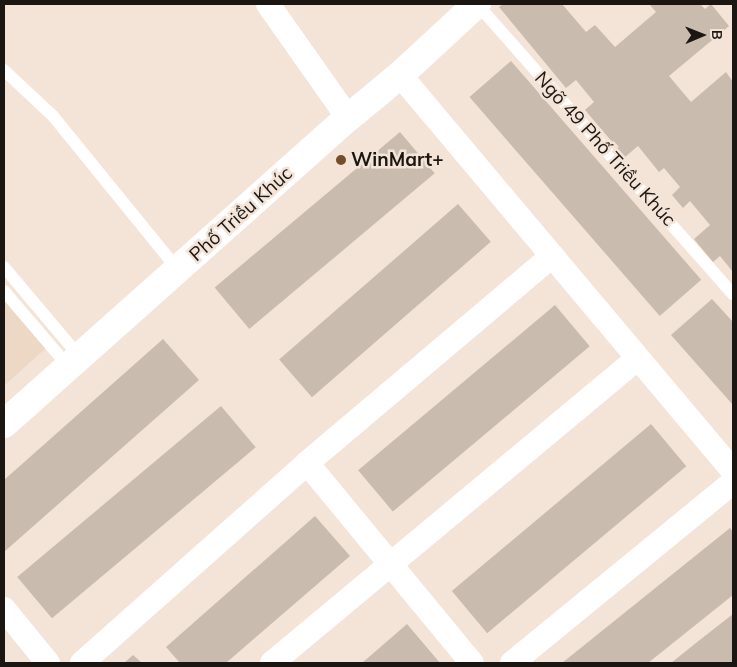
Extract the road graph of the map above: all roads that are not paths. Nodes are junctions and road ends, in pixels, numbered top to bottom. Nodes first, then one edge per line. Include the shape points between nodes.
1 (268, 4) edge
2 (477, 4) edge
3 (4, 70) edge
4 (400, 75) junction
5 (348, 118) junction
6 (552, 256) junction
7 (4, 267) edge
8 (178, 270) junction
9 (4, 291) edge
10 (733, 294) edge
11 (638, 358) junction
12 (73, 361) junction
13 (4, 424) edge
14 (307, 463) junction
15 (733, 471) edge
16 (733, 482) edge
17 (389, 565) junction
18 (4, 609) edge
19 (48, 663) edge
20 (82, 663) edge
21 (272, 663) edge
22 (472, 663) edge
23 (512, 663) edge

1 - 5 street
2 - 4 street, Phố Triều Khúc
2 - 10 lane, Ngõ 49 Phố Triều Khúc
3 - 8 lane via 53,116
4 - 5 street, Phố Triều Khúc
4 - 6 street
5 - 8 street, Phố Triều Khúc
6 - 11 street
6 - 14 street
7 - 12 lane
8 - 12 street, Phố Triều Khúc
9 - 12 lane
11 - 15 street
11 - 17 street
12 - 13 street, Phố Triều Khúc
14 - 17 street
14 - 20 street
16 - 23 street
17 - 21 street
17 - 22 street
18 - 19 street

